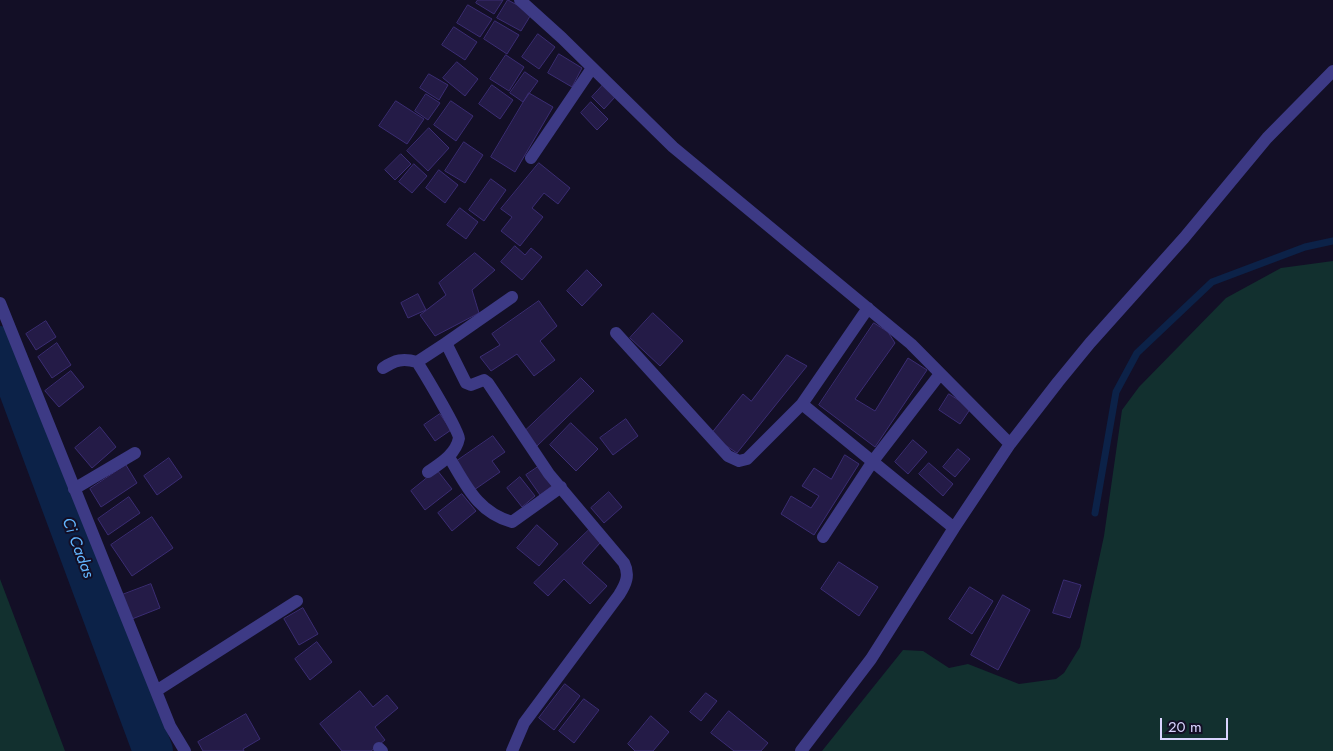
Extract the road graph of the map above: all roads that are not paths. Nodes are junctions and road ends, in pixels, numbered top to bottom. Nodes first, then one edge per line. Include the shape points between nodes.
1 (520, 0) edge
2 (592, 68) junction
3 (1333, 71) edge
4 (531, 158) dead end
5 (512, 297) dead end
6 (0, 303) edge
7 (868, 308) junction
8 (616, 333) dead end
9 (446, 343) junction
10 (417, 362) junction
11 (383, 368) dead end
12 (940, 374) junction
13 (802, 404) junction
14 (1010, 444) junction
15 (135, 453) dead end
16 (449, 458) junction
17 (873, 462) junction
18 (428, 472) dead end
19 (561, 487) junction
20 (74, 489) junction
21 (954, 528) junction
22 (823, 537) dead end
23 (297, 600) dead end
24 (156, 691) junction
25 (185, 751) edge
26 (512, 751) edge
27 (801, 751) edge

1 - 2 street
2 - 4 street
2 - 7 street via 673,147
3 - 14 street via 1267,138 1184,238 1090,343
5 - 9 street
6 - 20 street
7 - 12 street via 912,344
7 - 13 street
8 - 13 street via 728,456 739,461 747,459
9 - 10 street
9 - 19 street via 466,383 484,380 488,383
10 - 11 street via 402,359
10 - 16 street via 459,433
12 - 14 street
12 - 17 street
13 - 17 street
14 - 21 street
15 - 20 street
16 - 18 street
16 - 19 street via 479,504 512,522
17 - 21 street
17 - 22 street
19 - 26 street via 624,563 628,570 627,578 620,595 524,723
20 - 24 street
21 - 27 street via 871,659
23 - 24 street
24 - 25 street via 170,726

